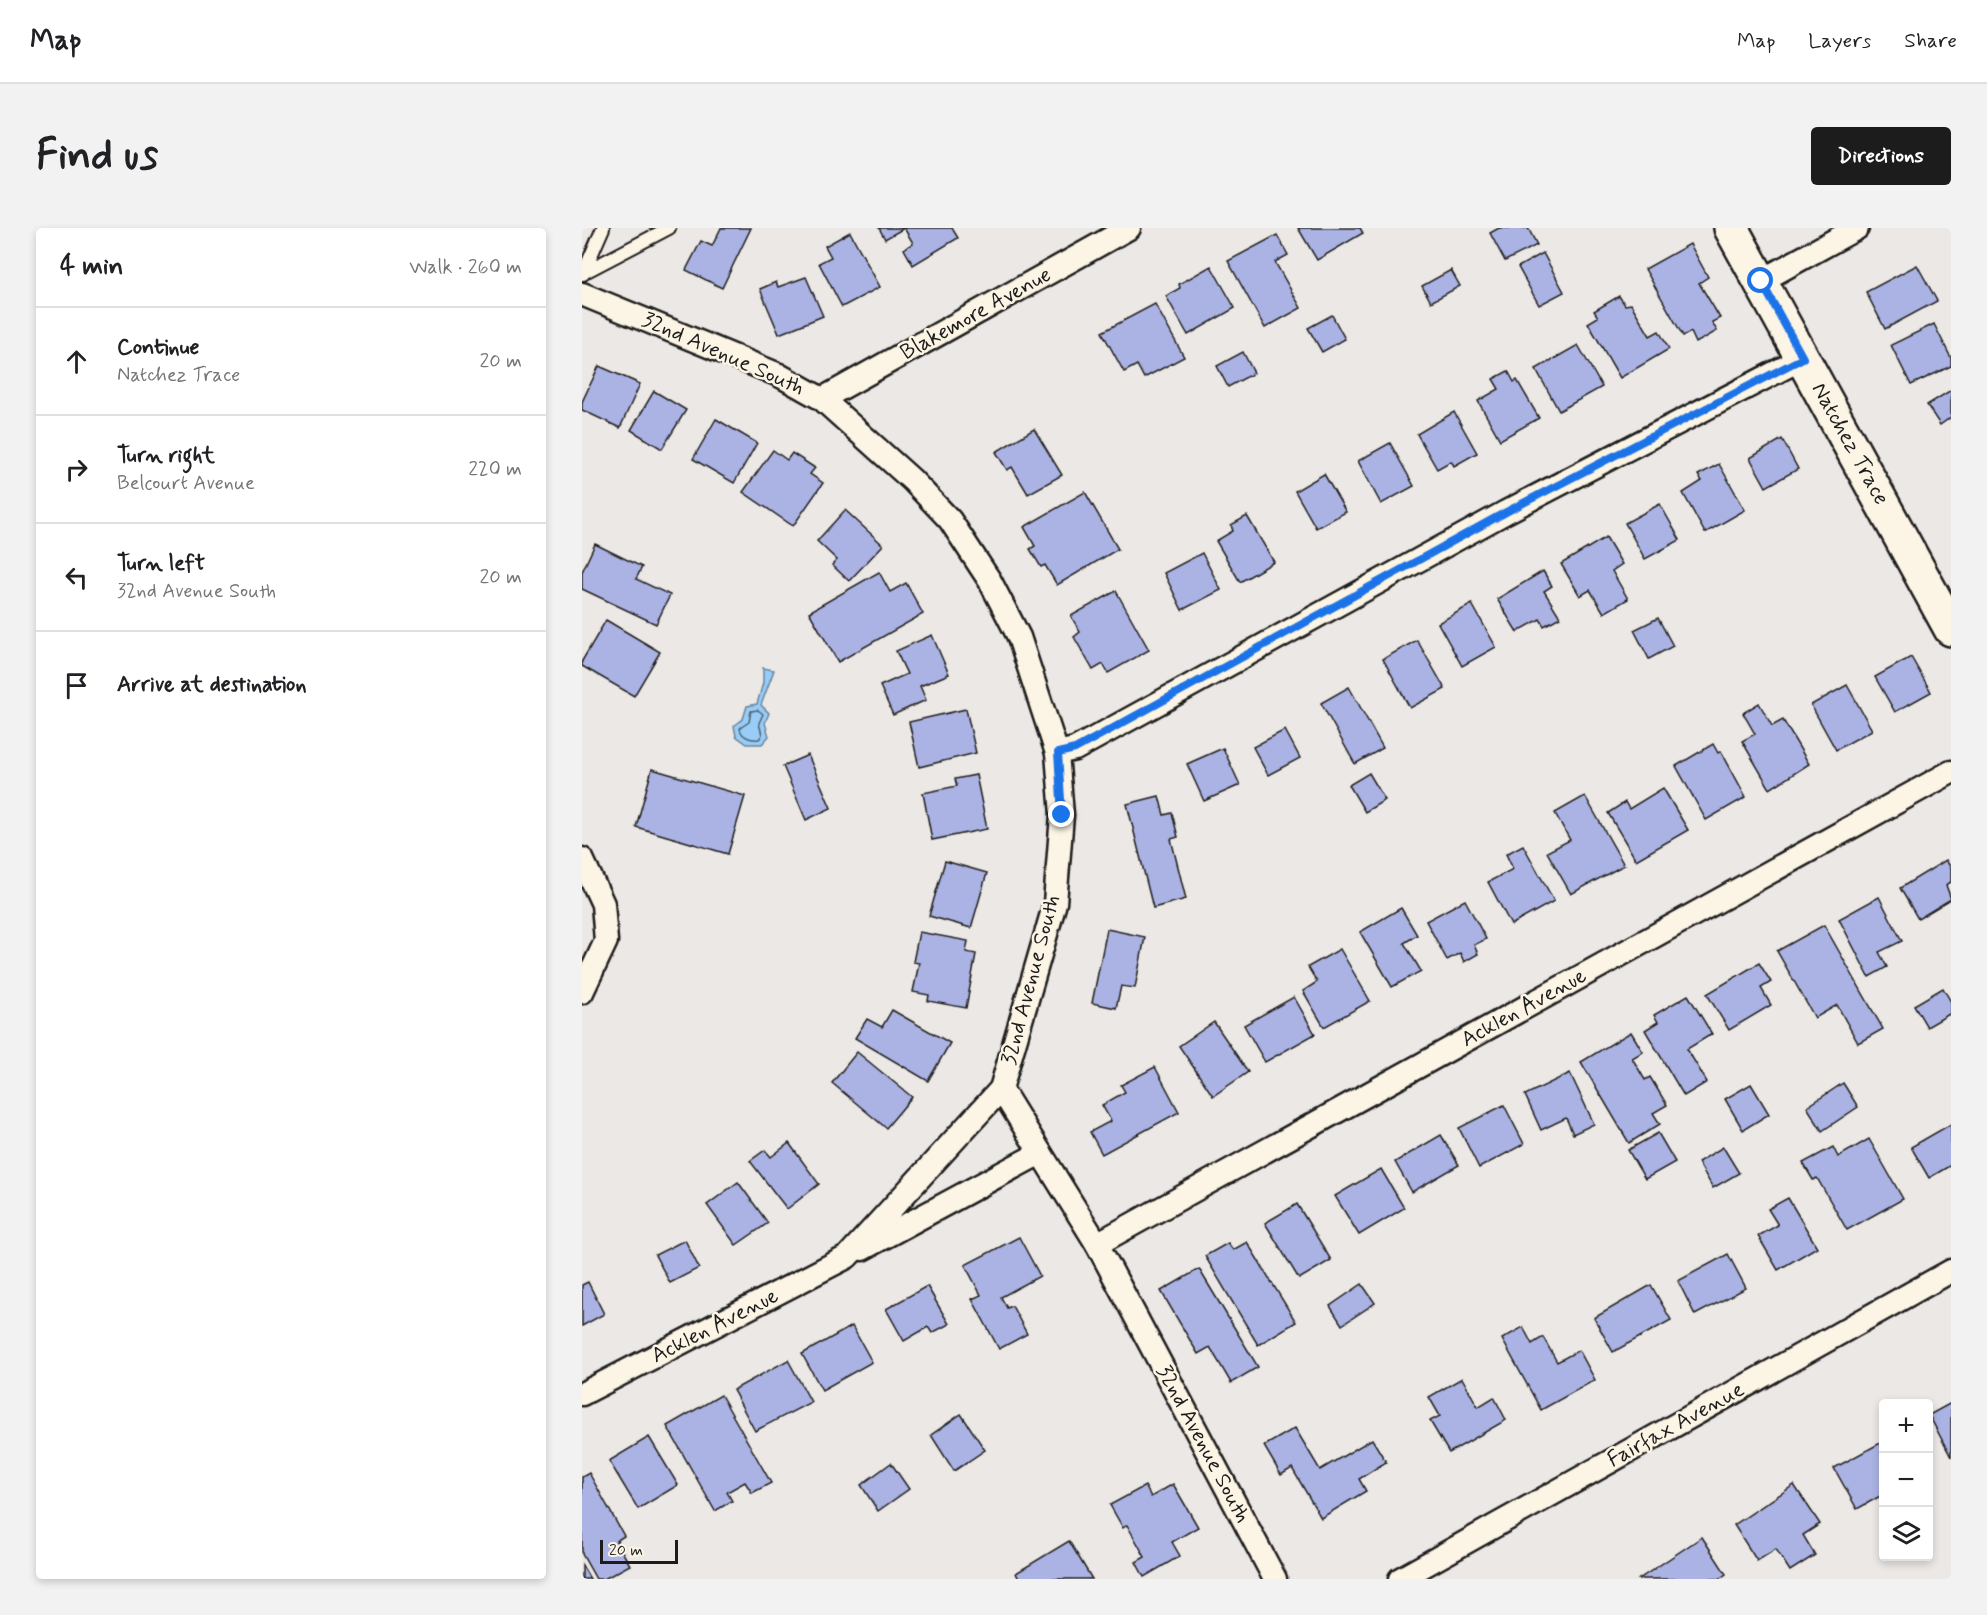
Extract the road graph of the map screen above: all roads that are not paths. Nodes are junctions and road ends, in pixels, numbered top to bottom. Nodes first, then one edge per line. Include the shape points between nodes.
1 (603, 228) edge
2 (669, 228) edge
3 (1129, 228) edge
4 (1731, 228) edge
5 (1857, 228) edge
6 (582, 281) edge
7 (1761, 281) junction
8 (1803, 358) junction
9 (822, 399) junction
10 (1951, 630) edge
11 (1058, 753) junction
12 (1951, 772) edge
13 (582, 859) edge
14 (582, 992) edge
15 (1001, 1089) junction
16 (1040, 1153) junction
17 (1097, 1244) junction
18 (847, 1257) junction
19 (1951, 1271) edge
20 (582, 1394) edge
21 (1275, 1579) edge
22 (1400, 1579) edge

1 - 6 lane
2 - 6 lane
3 - 9 street, Blakemore Avenue
4 - 7 main road, Natchez Trace
5 - 7 street
6 - 9 street, 32nd Avenue South
7 - 8 main road, Natchez Trace
8 - 10 main road, Natchez Trace
8 - 11 street via 1506,512 1075,749
9 - 11 street, 32nd Avenue South via 950,520 990,581 1019,637
11 - 15 street, 32nd Avenue South via 1062,815 1055,903
12 - 17 street, Acklen Avenue
13 - 14 street via 603,904 606,940
15 - 16 street, 32nd Avenue South
15 - 18 street, Acklen Avenue
16 - 17 street, 32nd Avenue South
16 - 18 street, Acklen Avenue
17 - 21 street, 32nd Avenue South
18 - 20 street, Acklen Avenue
19 - 22 street, Fairfax Avenue

